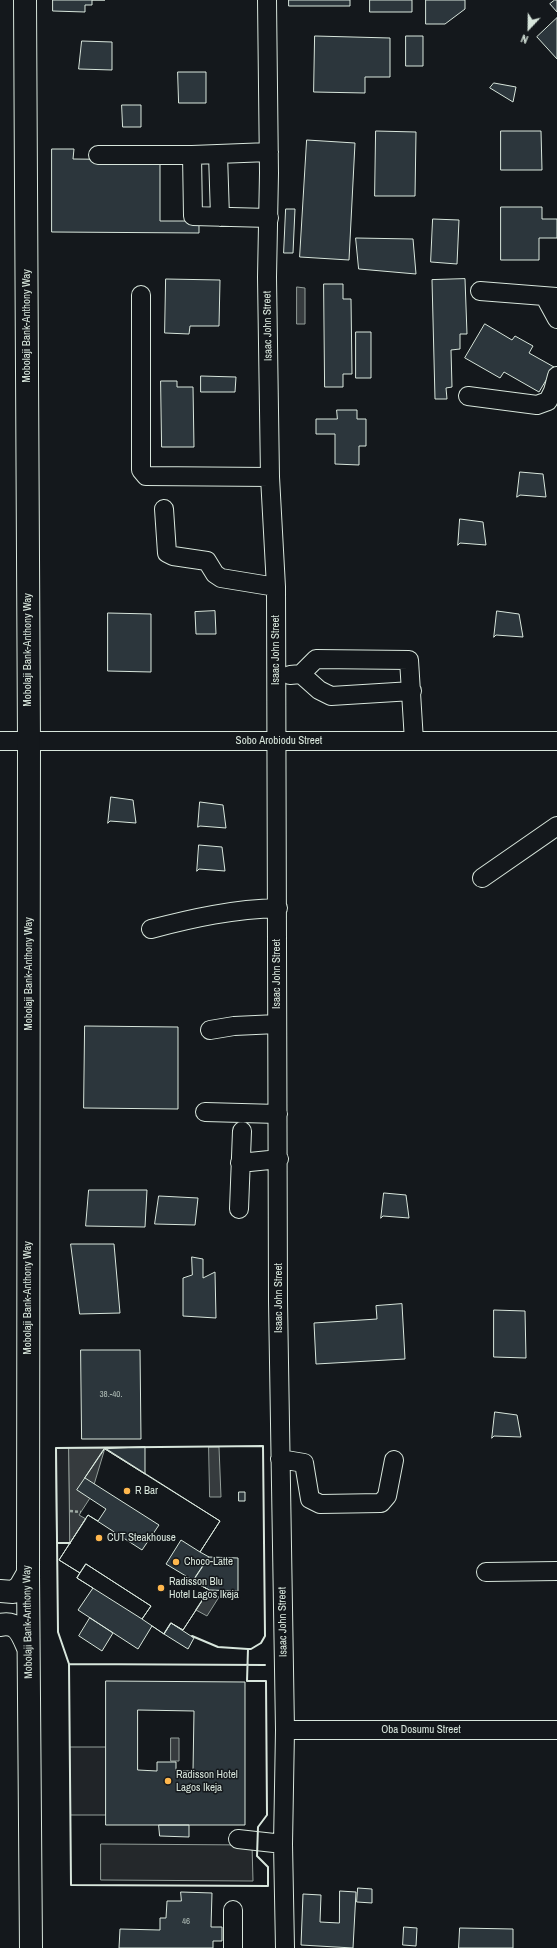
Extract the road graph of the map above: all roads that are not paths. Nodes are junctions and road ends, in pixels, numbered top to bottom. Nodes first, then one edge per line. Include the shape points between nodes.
1 (25, 0) edge
2 (267, 0) edge
3 (269, 152) junction
4 (218, 154) junction
5 (98, 155) dead end
6 (192, 155) junction
7 (220, 217) junction
8 (269, 218) junction
9 (480, 291) dead end
10 (141, 295) dead end
11 (551, 297) edge
12 (557, 319) edge
13 (557, 376) edge
14 (468, 396) dead end
15 (270, 477) junction
16 (164, 509) dead end
17 (276, 587) junction
18 (301, 674) junction
19 (276, 675) junction
20 (412, 691) junction
21 (0, 741) edge
22 (29, 741) junction
23 (277, 741) junction
24 (414, 741) junction
25 (557, 741) edge
26 (557, 826) edge
27 (482, 878) dead end
28 (278, 908) junction
29 (151, 928) dead end
30 (277, 1024) junction
31 (210, 1030) dead end
32 (205, 1112) dead end
33 (278, 1114) junction
34 (242, 1131) dead end
35 (278, 1159) junction
36 (240, 1163) junction
37 (239, 1209) dead end
38 (280, 1459) junction
39 (394, 1460) dead end
40 (557, 1571) edge
41 (486, 1572) dead end
42 (28, 1573) junction
43 (0, 1591) edge
44 (0, 1625) edge
45 (29, 1651) junction
46 (285, 1730) junction
47 (557, 1730) edge
48 (238, 1839) dead end
49 (283, 1844) junction
50 (233, 1910) dead end
51 (31, 1948) edge
52 (233, 1948) edge
53 (285, 1948) edge

1 - 22 main road, Mobolaji Bank-Anthony Way
2 - 3 street, Isaac John Street
3 - 4 street
3 - 8 street, Isaac John Street
4 - 6 street
4 - 7 street
5 - 6 street
6 - 7 street via 193,216
7 - 8 street
8 - 15 street, Isaac John Street via 267,277
9 - 11 street
10 - 15 street via 140,470 146,476
11 - 12 street
13 - 14 street via 548,401 537,405
15 - 17 street, Isaac John Street
16 - 17 street via 167,553 207,561 210,568 221,578
17 - 19 street, Isaac John Street
18 - 19 street
18 - 20 street via 319,690 331,696
18 - 20 street via 316,659 409,660
19 - 23 street, Isaac John Street
20 - 24 street
21 - 22 street, Sobo Arobiodu Street
22 - 23 street, Sobo Arobiodu Street
22 - 42 main road, Mobolaji Bank-Anthony Way
23 - 24 street, Sobo Arobiodu Street
23 - 28 street, Isaac John Street
24 - 25 street, Sobo Arobiodu Street
26 - 27 street
28 - 29 street via 247,909 201,916
28 - 30 street, Isaac John Street
30 - 31 street
30 - 33 street, Isaac John Street
32 - 33 street
33 - 35 street, Isaac John Street
34 - 36 street
35 - 36 street
35 - 38 street, Isaac John Street
36 - 37 street
38 - 39 street via 304,1463 310,1499 320,1504 381,1503 387,1496
38 - 46 street, Isaac John Street
40 - 41 street
42 - 43 main road via 20,1587 13,1592
42 - 45 main road, Mobolaji Bank-Anthony Way
44 - 45 main road via 8,1623 22,1631
45 - 51 main road, Mobolaji Bank-Anthony Way
46 - 47 street, Oba Dosumu Street
46 - 49 street, Isaac John Street
48 - 49 street
49 - 53 street, Isaac John Street
50 - 52 street

